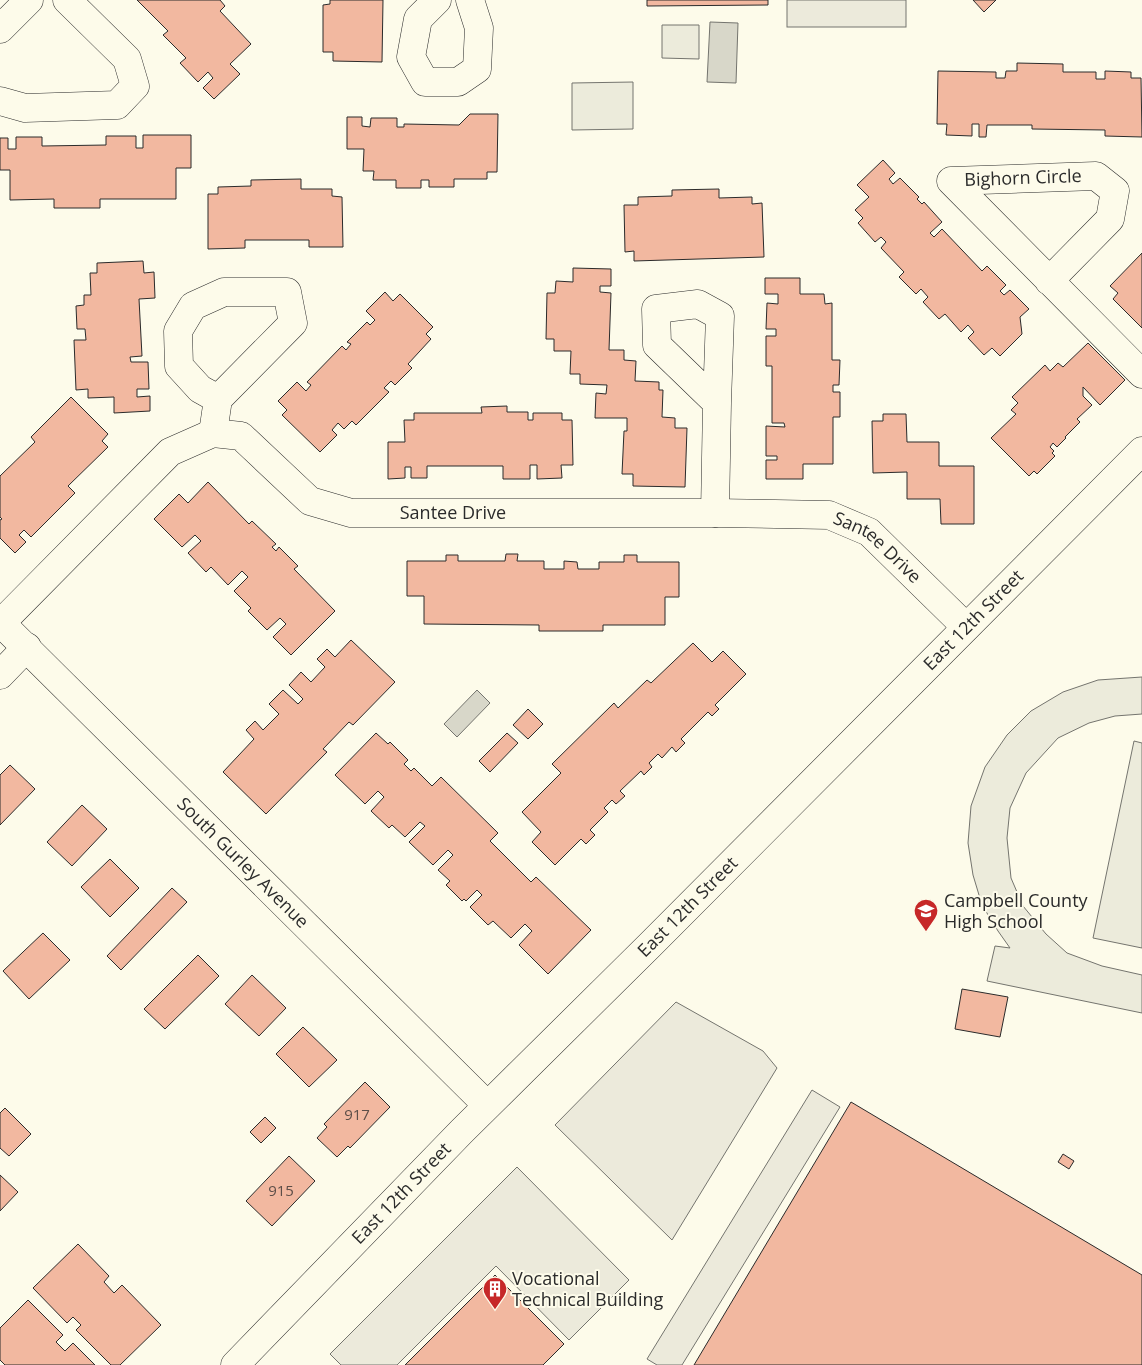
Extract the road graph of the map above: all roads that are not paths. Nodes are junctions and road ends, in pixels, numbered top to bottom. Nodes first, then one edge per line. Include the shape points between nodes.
1 (29, 0) edge
2 (67, 0) edge
3 (436, 0) edge
4 (470, 0) edge
5 (0, 29) edge
6 (0, 101) edge
7 (1049, 281) junction
8 (1142, 374) edge
9 (218, 400) junction
10 (717, 403) dead end
11 (213, 433) junction
12 (1142, 451) edge
13 (716, 513) junction
14 (1, 622) edge
15 (966, 627) junction
16 (26, 648) junction
17 (0, 675) edge
18 (487, 1105) junction
19 (235, 1365) edge

1 - 5 street
2 - 6 street via 127,59 135,86 117,105 25,108
3 - 4 street via 418,19 412,57 425,82 458,82 477,69 479,28
7 - 7 street, Bighorn Circle via 957,187 951,181 1096,176 1115,191 1110,219
7 - 8 street, Bighorn Circle
9 - 9 street via 293,323 287,292 224,292 193,306 178,331 179,366 200,388
9 - 11 street
10 - 13 street
11 - 13 street, Santee Drive via 241,436 310,501 351,514
11 - 14 street, Santee Drive via 170,452
12 - 15 street, East 12th Street
13 - 15 street, Santee Drive via 829,515 869,532
14 - 16 street, South Gurley Avenue
15 - 18 street, East 12th Street
16 - 17 street
16 - 18 street, South Gurley Avenue
18 - 19 street, East 12th Street

